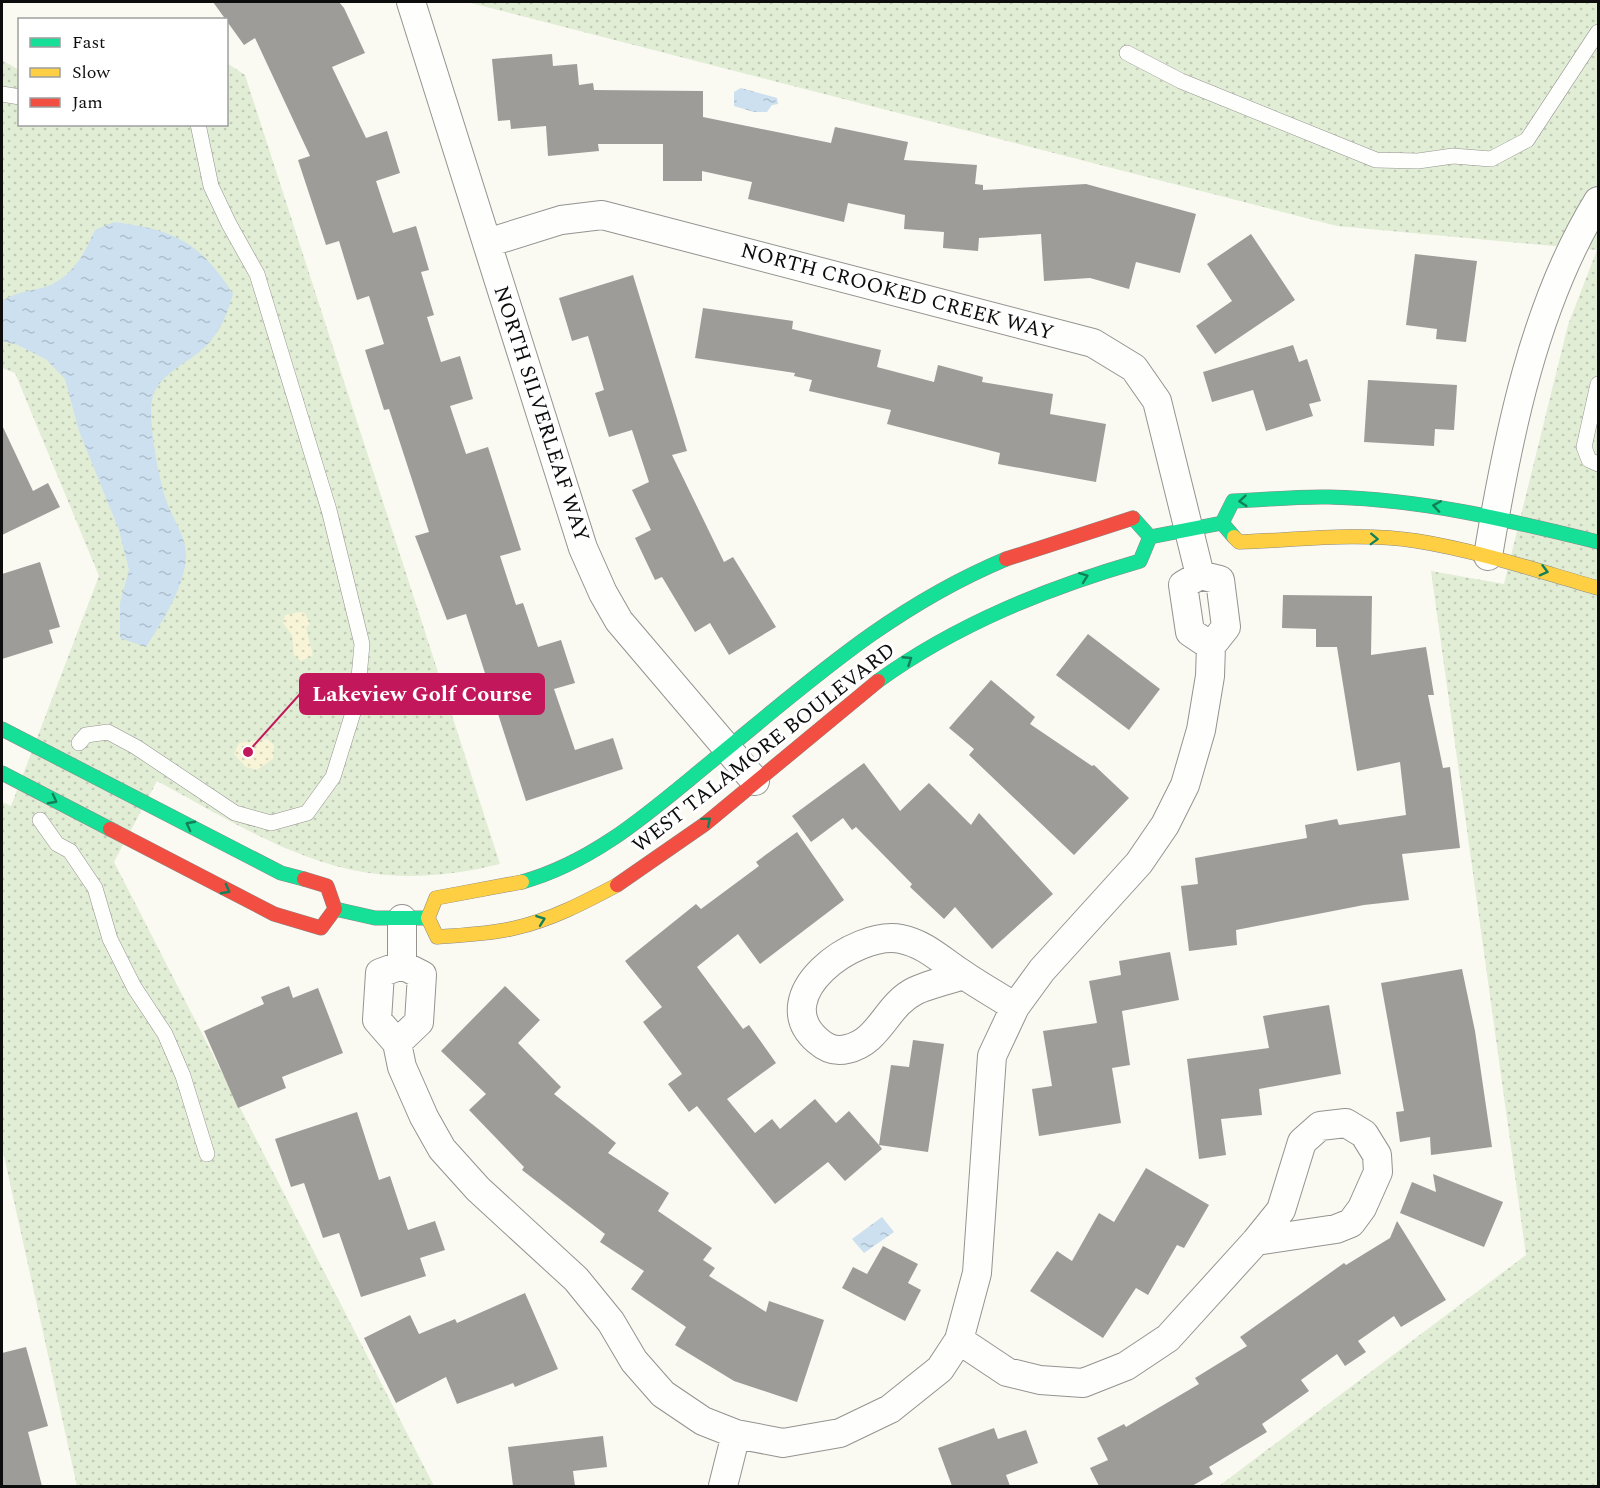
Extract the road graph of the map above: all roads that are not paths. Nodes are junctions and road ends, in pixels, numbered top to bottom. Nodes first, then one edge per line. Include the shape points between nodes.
1 (411, 2) edge
2 (1599, 32) edge
3 (1127, 53) dead end
4 (2, 94) edge
5 (18, 97) edge
6 (198, 126) edge
7 (1599, 201) edge
8 (487, 243) junction
9 (1599, 384) edge
10 (1599, 464) edge
11 (1495, 516) junction
12 (1222, 523) junction
13 (1189, 530) junction
14 (1150, 537) junction
15 (1599, 542) edge
16 (1488, 556) junction
17 (1599, 588) edge
18 (2, 729) edge
19 (79, 743) dead end
20 (727, 750) junction
21 (2, 773) edge
22 (754, 781) junction
23 (40, 820) dead end
24 (335, 909) junction
25 (415, 919) junction
26 (402, 965) junction
27 (963, 975) junction
28 (1015, 1007) junction
29 (397, 1043) junction
30 (207, 1154) dead end
31 (1256, 1241) junction
32 (959, 1341) junction
33 (736, 1434) junction
34 (723, 1486) edge

1 - 8 street, NORTH SILVERLEAF WAY
2 - 3 lane via 1527,140 1491,159 1453,156 1418,161 1376,160 1181,81
4 - 5 lane
6 - 19 lane via 211,186 257,274 329,510 362,644 357,700 333,777 307,813 271,823 235,813 108,732 86,735
7 - 11 street via 1563,266 1547,306
8 - 13 street, NORTH CROOKED CREEK WAY via 561,220 602,215 1094,343 1134,368 1157,401
8 - 20 street, NORTH SILVERLEAF WAY via 583,548 603,593 619,621
9 - 10 lane via 1584,447 1589,460
11 -> 12 street via 1420,504 1328,497 1233,501
11 - 15 street
11 - 16 street
12 - 13 street
12 -> 16 street via 1239,542 1336,538 1415,541
13 - 14 street
13 - 28 street, NORTH CROOKED CREEK WAY via 1200,575 1184,585 1190,632 1211,646 1201,730 1185,785 1165,825 1139,863 1042,970
14 - 20 street, WEST TALAMORE BOULEVARD via 1133,518 1024,551 980,570 890,620 836,659
22 -> 14 street, WEST TALAMORE BOULEVARD via 863,691 911,657 966,626 1042,592 1140,561
16 -> 17 street
24 -> 18 street via 327,886 281,873
20 - 22 street, NORTH SILVERLEAF WAY
20 - 25 street, WEST TALAMORE BOULEVARD via 624,834 588,855 510,886 436,898
21 -> 24 street via 274,914 321,928
25 -> 22 street, WEST TALAMORE BOULEVARD via 437,937 526,926 572,908 617,887 669,853
23 - 30 lane via 57,844 70,851 96,888 110,939 134,987 165,1034 183,1076
24 - 25 street via 375,918
25 - 26 street
26 - 29 street via 422,975 419,1022
26 - 29 street via 380,973 377,1020
27 - 27 street via 929,949 901,939 881,939 841,954 810,982 802,1013 807,1028 826,1048 844,1050 877,1032 900,1003 916,991
27 - 28 street
28 - 32 street via 992,1056 978,1273
29 - 33 street via 402,1067 442,1149 477,1189 576,1279 634,1361 663,1394 703,1421
31 - 31 street via 1336,1229 1351,1223 1378,1172 1377,1155 1364,1134 1346,1123 1320,1126 1302,1142 1281,1210
31 - 32 street via 1168,1338 1126,1366 1083,1383 1040,1380 1006,1372
32 - 33 street via 940,1369 891,1409 840,1433 783,1443
33 - 34 street

